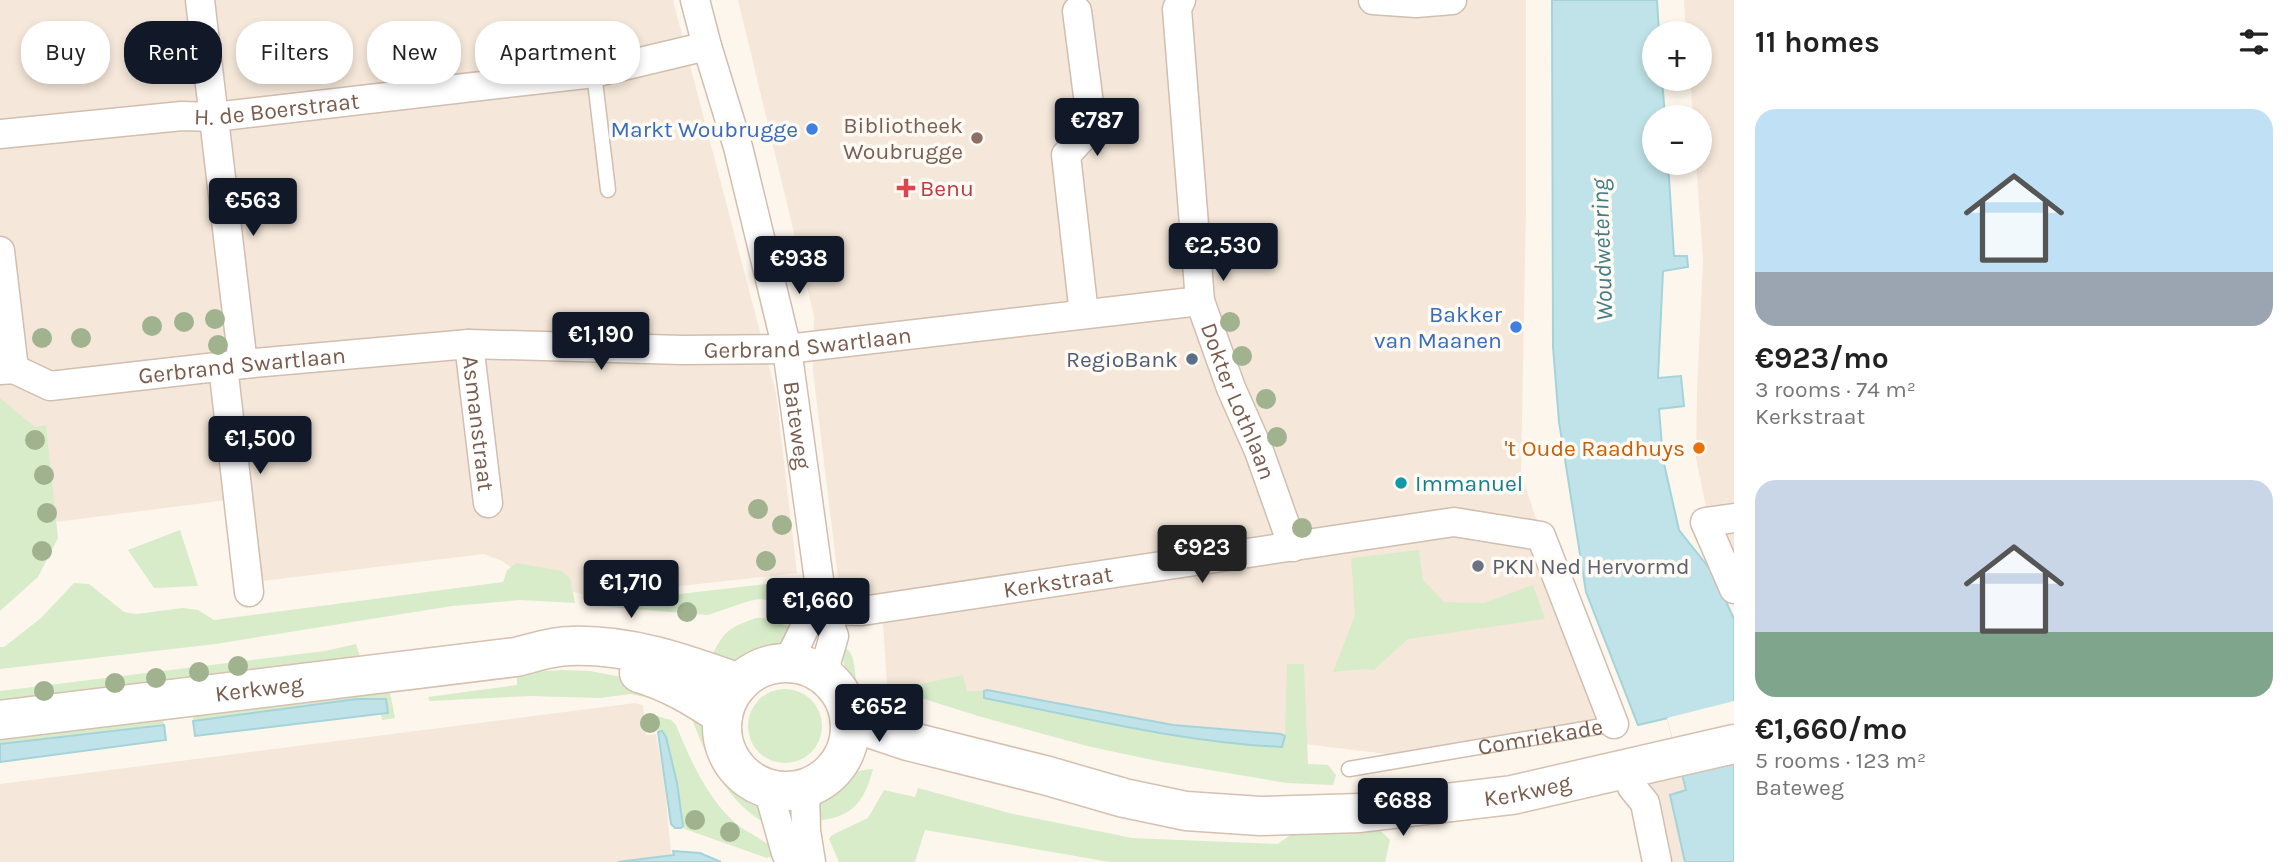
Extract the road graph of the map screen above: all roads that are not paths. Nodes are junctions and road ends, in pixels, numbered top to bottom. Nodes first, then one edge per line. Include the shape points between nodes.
1 (200, 0) edge
2 (695, 0) edge
3 (1181, 0) edge
4 (1373, 0) edge
5 (1452, 0) edge
6 (1077, 11) dead end
7 (707, 46) junction
8 (640, 62) edge
9 (499, 84) edge
10 (595, 84) edge
11 (214, 117) junction
12 (0, 134) edge
13 (608, 190) dead end
14 (0, 251) edge
15 (1200, 301) junction
16 (1084, 314) junction
17 (469, 344) junction
18 (787, 349) junction
19 (233, 365) junction
20 (7, 369) edge
21 (488, 503) dead end
22 (1734, 518) edge
23 (1541, 536) joint
24 (1293, 547) junction
25 (1734, 589) edge
26 (249, 592) dead end
27 (824, 610) junction
28 (805, 668) junction
29 (731, 700) junction
30 (0, 720) edge
31 (1614, 724) joint
32 (848, 738) junction
33 (1734, 744) edge
34 (1349, 769) dead end
35 (805, 788) junction
36 (768, 789) junction
37 (1639, 795) dead end
38 (802, 862) edge
39 (811, 862) edge
40 (1657, 862) edge

1 - 11 street
2 - 7 street, Bateweg
3 - 15 street, Dokter Lothlaan via 1177,9
4 - 5 street
6 - 16 street via 1092,127 1066,155
7 - 8 street, H. de Boerstraat
7 - 18 street, Bateweg via 738,147
9 - 11 street, H. de Boerstraat
10 - 13 lane
11 - 12 street, H. de Boerstraat via 182,116
11 - 19 street
14 - 20 street
15 - 16 street, Gerbrand Swartlaan
15 - 24 street, Dokter Lothlaan
16 - 18 street, Gerbrand Swartlaan
17 - 18 street, Gerbrand Swartlaan via 683,351
17 - 19 street, Gerbrand Swartlaan
17 - 21 street, Asmanstraat
18 - 27 street, Bateweg
19 - 20 street, Gerbrand Swartlaan via 50,386
19 - 26 street
22 - 25 street via 1705,522
23 - 24 street, Kerkstraat via 1454,522
23 - 31 street, Comriekade
24 - 27 street, Kerkstraat via 862,611
27 - 28 street, Bateweg via 834,636
28 - 29 main road via 761,668
28 - 32 main road via 842,695
29 - 30 main road, Kerkweg via 653,653 567,646 516,657
29 - 36 main road via 724,744 732,761 751,781
31 - 34 lane, Comriekade
32 - 33 main road, Kerkweg via 908,741 1186,811 1260,816 1360,813 1512,795
32 - 35 main road via 826,778
35 - 36 main road
35 - 39 street
36 - 38 street via 786,853
37 - 40 street

